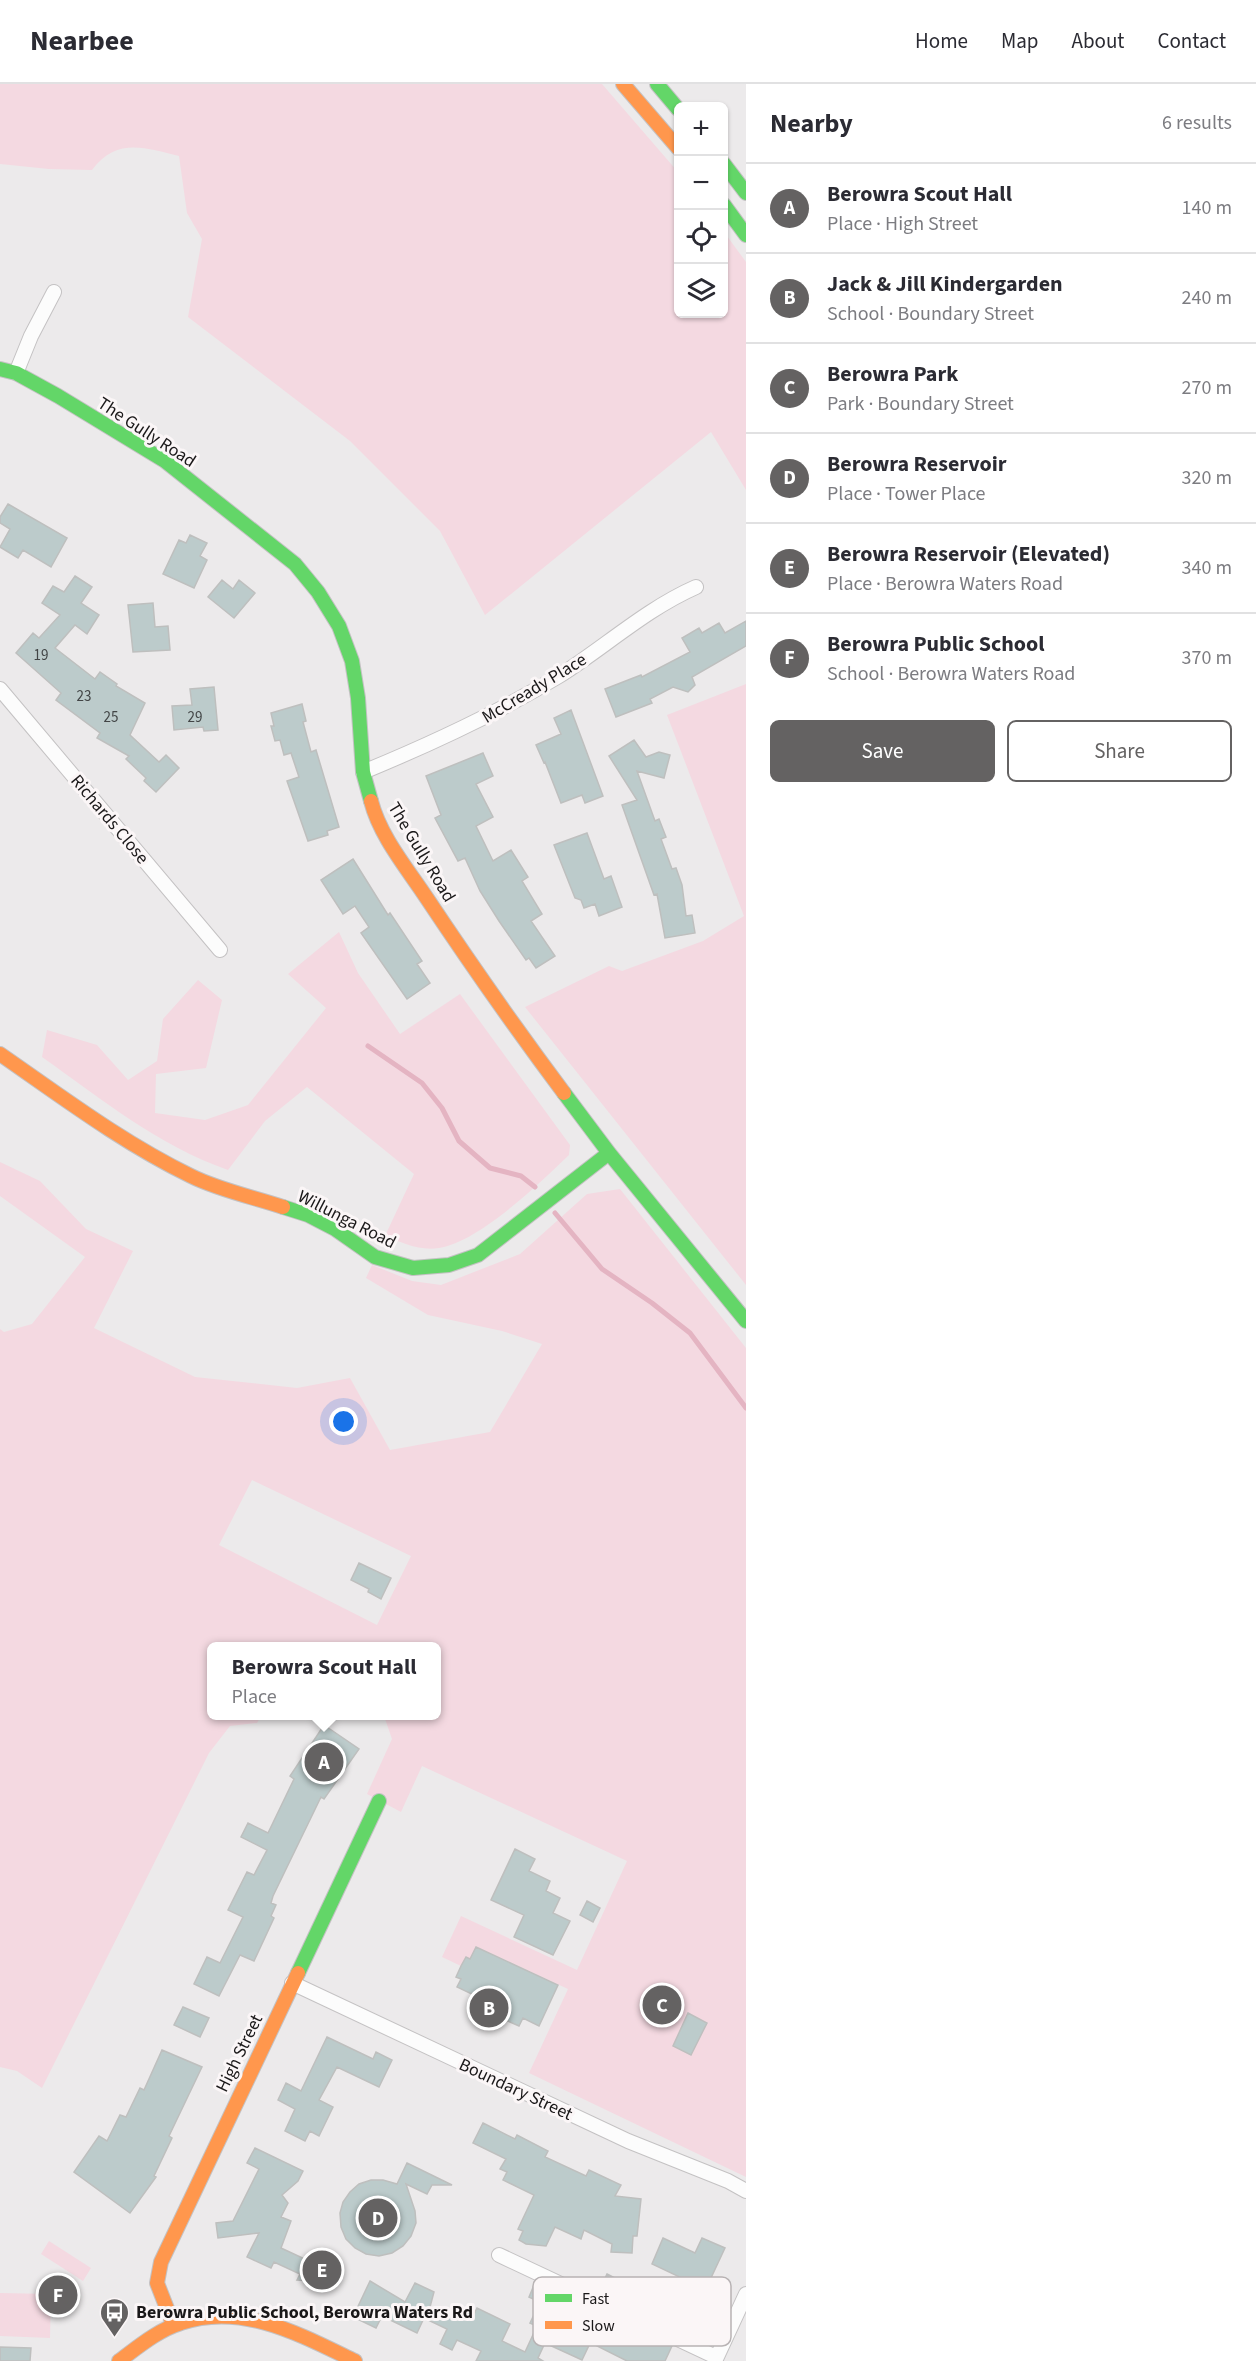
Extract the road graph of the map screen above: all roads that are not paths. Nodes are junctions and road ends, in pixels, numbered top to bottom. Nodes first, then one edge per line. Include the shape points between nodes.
1 (623, 84) edge
2 (657, 84) edge
3 (674, 104) edge
4 (674, 143) edge
5 (728, 170) edge
6 (746, 193) edge
7 (727, 210) edge
8 (746, 235) edge
9 (54, 292) dead end
10 (0, 369) edge
11 (16, 373) junction
12 (696, 586) dead end
13 (0, 689) edge
14 (363, 772) junction
15 (220, 950) dead end
16 (0, 1054) edge
17 (609, 1153) junction
18 (746, 1322) edge
19 (379, 1801) dead end
20 (292, 1983) junction
21 (744, 2189) edge
22 (499, 2255) dead end
23 (545, 2277) edge
24 (746, 2294) edge
25 (173, 2324) junction
26 (731, 2325) edge
27 (688, 2346) edge
28 (715, 2359) edge
29 (119, 2361) edge
30 (355, 2361) edge

1 - 4 street
2 - 3 street
5 - 6 street
7 - 8 street
9 - 11 street
10 - 11 street, The Gully Road
11 - 14 street, The Gully Road via 165,461 295,564 334,618 352,661
12 - 14 street, McCready Place via 672,597 561,674 494,714
13 - 15 street, Richards Close
14 - 17 street, The Gully Road via 375,816 399,856 507,1017
16 - 17 street, Willunga Road via 121,1137 193,1177 308,1215 375,1257 413,1268 449,1264 478,1255
17 - 18 street, The Gully Road
19 - 20 street, High Street
20 - 21 street, Boundary Street via 628,2141
20 - 25 street, High Street via 161,2262 157,2283
22 - 23 street
24 - 26 street
25 - 29 street
25 - 30 street via 219,2315 252,2317
27 - 28 street

